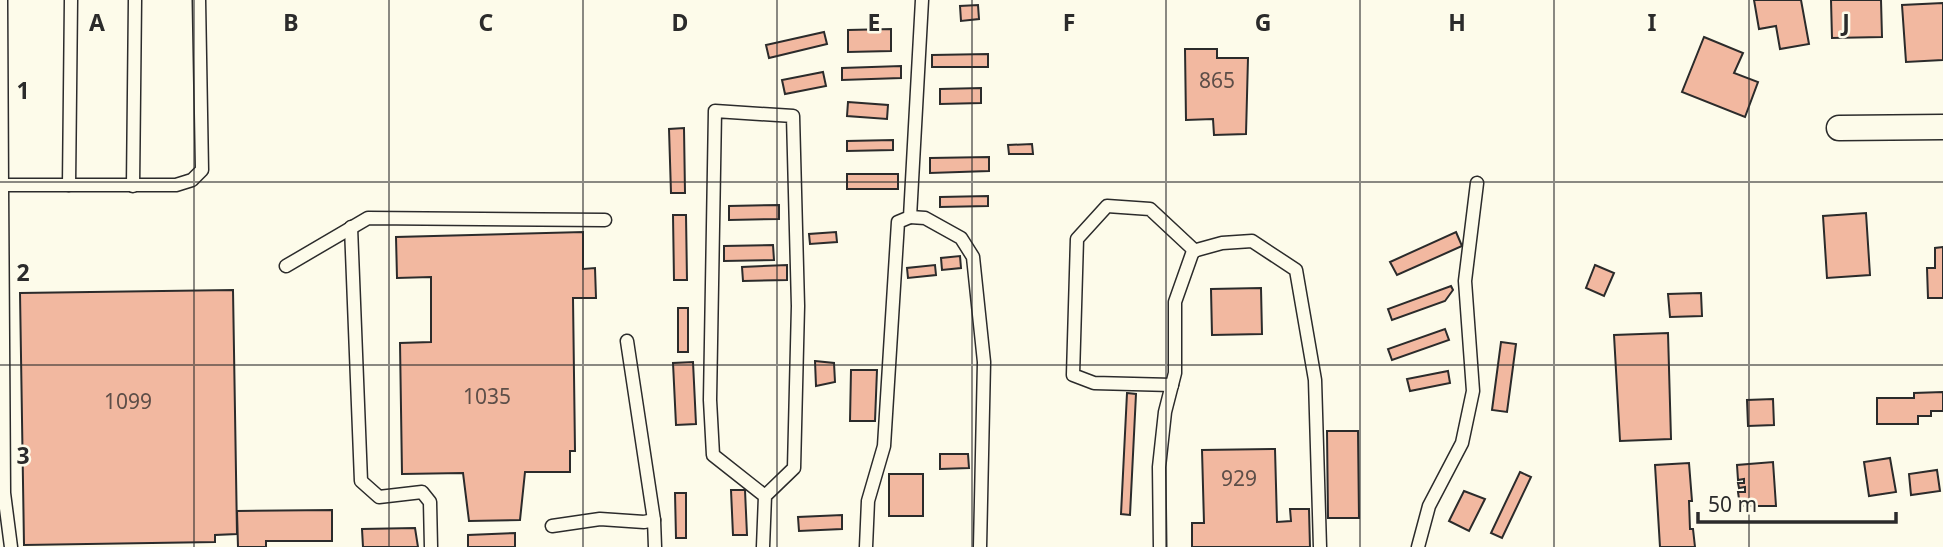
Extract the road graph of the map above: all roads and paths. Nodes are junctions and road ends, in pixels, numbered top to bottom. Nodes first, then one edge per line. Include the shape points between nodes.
1 (1, 0) edge
2 (71, 0) edge
3 (135, 0) edge
4 (199, 0) edge
5 (922, 0) edge
6 (1943, 127) edge
7 (1839, 128) dead end
8 (1477, 183) dead end
9 (2, 185) junction
10 (69, 185) junction
11 (133, 186) junction
12 (910, 217) junction
13 (605, 220) dead end
14 (351, 227) junction
15 (1195, 251) junction
16 (286, 266) dead end
17 (627, 341) dead end
18 (1172, 385) junction
19 (765, 496) junction
20 (654, 520) junction
21 (552, 526) dead end
22 (11, 547) edge
23 (431, 547) edge
24 (655, 547) edge
25 (764, 547) edge
26 (866, 547) edge
27 (980, 547) edge
28 (1160, 547) edge
29 (1320, 547) edge
30 (1418, 547) edge

1 - 9 lane
2 - 10 lane
3 - 11 lane
4 - 11 lane via 202,170 176,186
5 - 12 lane
6 - 7 street
8 - 30 lane via 1465,281 1473,391 1462,443 1429,506
9 - 10 lane
9 - 22 lane via 4,493
10 - 11 lane
12 - 26 lane via 898,222 884,446 868,501
12 - 27 lane via 925,218 961,239 974,257 984,362
13 - 14 lane via 368,218
14 - 16 lane
14 - 23 lane via 361,481 379,497 422,492 430,502
15 - 18 lane via 1175,302
15 - 18 lane via 1150,209 1107,206 1077,239 1073,375 1094,383
15 - 29 lane via 1252,241 1296,270 1315,380
17 - 20 lane
18 - 28 lane via 1159,467
19 - 19 lane via 794,468 798,306 793,116 715,111 713,455
19 - 25 lane
20 - 21 lane via 600,519
20 - 24 lane

